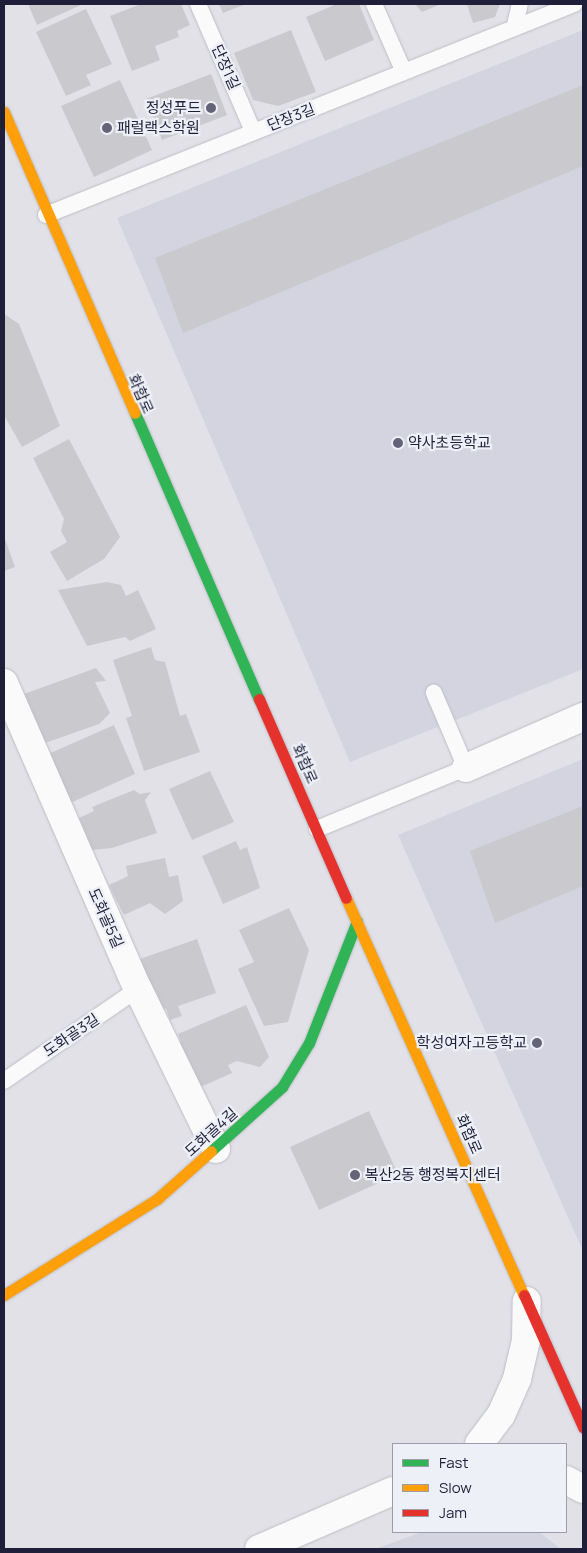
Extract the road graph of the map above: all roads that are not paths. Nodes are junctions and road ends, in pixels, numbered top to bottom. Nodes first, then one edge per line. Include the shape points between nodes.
1 (198, 4) edge
2 (374, 4) edge
3 (520, 4) edge
4 (574, 4) edge
5 (515, 25) junction
6 (404, 72) junction
7 (4, 112) edge
8 (254, 131) junction
9 (46, 215) junction
10 (4, 683) edge
11 (434, 693) dead end
12 (583, 717) edge
13 (466, 768) junction
14 (317, 829) junction
15 (358, 921) junction
16 (138, 989) junction
17 (4, 1079) edge
18 (216, 1149) junction
19 (4, 1294) edge
20 (528, 1301) junction
21 (583, 1427) edge
22 (480, 1443) edge
23 (567, 1481) edge
24 (583, 1489) edge
25 (392, 1491) edge
26 (258, 1549) edge

1 - 8 lane, 단장1길
2 - 6 lane
3 - 5 lane
4 - 5 lane, 단장3길
5 - 6 lane, 단장3길
6 - 8 lane, 단장3길
7 - 9 main road, 화합로
8 - 9 lane, 단장3길
9 - 14 main road, 화합로
10 - 16 street, 도화골5길
11 - 13 lane
12 - 13 street
13 - 14 lane
14 - 15 main road, 화합로
15 - 18 main road, 도화골4길 via 310,1043 282,1087
15 - 20 main road, 화합로
16 - 17 lane, 도화골3길
16 - 18 street, 도화골5길
18 - 19 main road, 도화골4길 via 157,1200 58,1265
20 - 21 main road, 화합로
20 - 22 street via 526,1340 517,1379 501,1415
23 - 24 street
25 - 26 street

